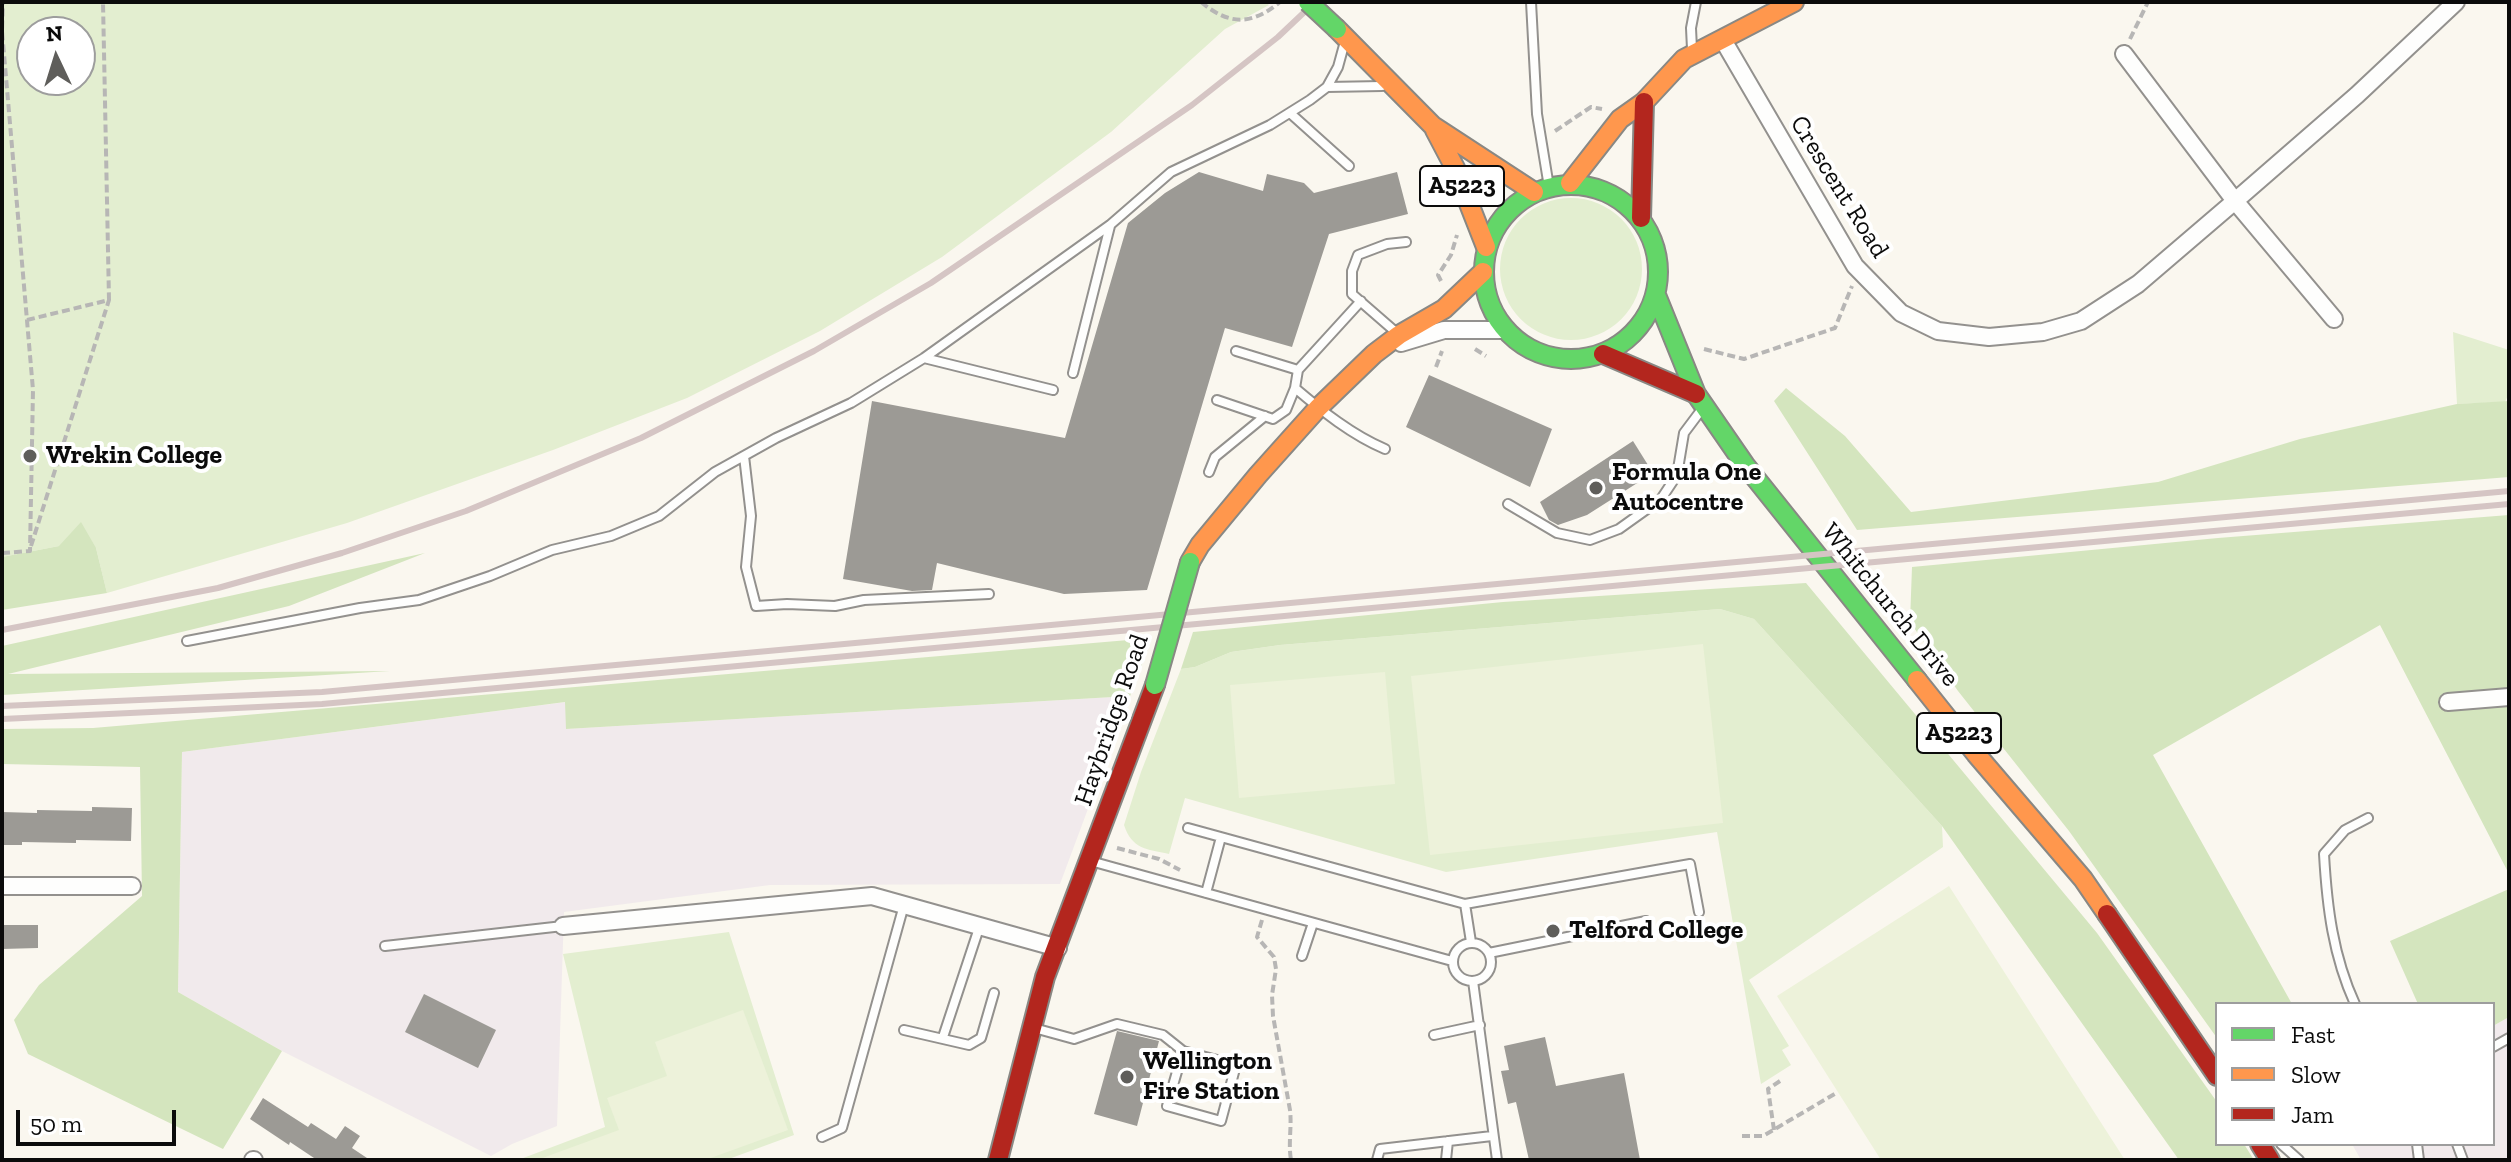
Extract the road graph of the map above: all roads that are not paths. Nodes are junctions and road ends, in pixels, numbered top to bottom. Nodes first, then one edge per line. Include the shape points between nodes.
1 (1308, 2) edge
2 (1531, 2) edge
3 (1696, 2) edge
4 (1794, 2) edge
5 (2456, 2) edge
6 (1342, 33) junction
7 (1723, 40) junction
8 (1692, 54) junction
9 (2124, 54) road end
10 (1392, 86) junction
11 (1327, 87) junction
12 (1644, 102) junction
13 (1290, 113) junction
14 (1433, 126) junction
15 (1349, 166) dead end
16 (1570, 183) junction
17 (1541, 190) junction
18 (2235, 201) junction
19 (1641, 218) junction
20 (1110, 225) junction
21 (1406, 242) dead end
22 (1486, 247) junction
23 (1483, 272) junction
24 (1656, 295) junction
25 (1361, 301) junction
26 (2334, 319) dead end
27 (1505, 330) junction
28 (1399, 335) junction
29 (1236, 351) dead end
30 (1374, 354) junction
31 (1603, 354) junction
32 (924, 358) junction
33 (1298, 370) junction
34 (1073, 373) dead end
35 (1295, 388) junction
36 (1053, 390) dead end
37 (1217, 400) dead end
38 (1700, 401) junction
39 (1318, 408) junction
40 (1265, 416) junction
41 (1385, 449) dead end
42 (744, 456) junction
43 (1209, 472) dead end
44 (1508, 504) dead end
45 (989, 594) dead end
46 (187, 641) dead end
47 (2509, 697) edge
48 (2448, 702) dead end
49 (2368, 818) dead end
50 (1188, 828) dead end
51 (1221, 837) junction
52 (1093, 852) junction
53 (2, 886) edge
54 (132, 886) dead end
55 (1206, 893) junction
56 (904, 904) junction
57 (1465, 904) junction
58 (1699, 912) dead end
59 (1646, 921) dead end
60 (1313, 923) junction
61 (980, 925) junction
62 (563, 926) joint
63 (1471, 942) junction
64 (385, 946) dead end
65 (1057, 950) junction
66 (1489, 953) junction
67 (1302, 956) dead end
68 (1452, 961) junction
69 (1473, 981) junction
70 (994, 993) dead end
71 (2354, 1002) edge
72 (1034, 1025) junction
73 (1480, 1025) junction
74 (904, 1030) dead end
75 (1434, 1035) dead end
76 (943, 1037) junction
77 (1183, 1051) junction
78 (2215, 1073) edge
79 (1492, 1136) junction
80 (822, 1137) dead end
81 (1448, 1141) junction
82 (2283, 1146) edge
83 (998, 1160) edge
84 (1377, 1160) edge
85 (1446, 1160) edge
86 (1497, 1160) edge
87 (2299, 1160) edge

1 - 6 main road, A5223, bridge
2 - 17 lane
3 - 8 lane
4 - 7 main road
5 - 18 street, Crescent Road
6 - 10 main road, A5223
6 - 11 lane via 1338,67
7 - 8 main road
7 - 18 street, Crescent Road via 1855,266 1901,313 1938,331 1989,337 2043,332 2081,321 2138,284
8 - 12 main road
9 - 18 street
10 - 11 lane
10 - 14 main road, A5223
11 - 13 lane
12 - 16 main road via 1620,119
12 - 19 main road
13 - 15 lane
13 - 20 lane via 1171,172
14 - 17 main road, A5223
14 - 22 main road, A5223
16 - 17 main road
16 - 19 main road via 1597,188
17 - 22 main road via 1504,214
18 - 26 street
19 - 24 main road via 1659,271
20 - 32 lane
20 - 34 lane
21 - 25 lane via 1358,255 1352,294
22 - 23 main road
23 - 27 main road via 1489,304
23 - 28 main road, Haybridge Road via 1444,309
24 - 31 main road via 1645,320 1627,340
24 - 38 main road, Whitchurch Drive / A5223
25 - 28 lane
25 - 33 lane
27 - 30 street via 1444,330
27 - 31 main road via 1528,349 1566,359
28 - 30 main road, Haybridge Road
29 - 33 lane
30 - 39 main road, Haybridge Road
31 - 38 main road
32 - 36 lane
32 - 42 lane via 851,403
33 - 35 lane
35 - 39 lane
35 - 40 lane via 1286,410 1273,419
37 - 40 lane
38 - 44 lane via 1684,433 1677,475 1661,499 1619,529 1590,540 1557,533
38 - 78 main road, Whitchurch Drive / A5223 via 1873,627 2083,879
39 - 41 lane
39 - 52 main road, Haybridge Road, bridge via 1190,562 1155,685
40 - 43 lane via 1215,457
42 - 45 lane via 751,516 746,567 756,606 835,606
42 - 46 lane via 659,516 419,600
47 - 48 street
49 - 71 lane via 2345,830 2324,854 2340,971
50 - 51 lane
51 - 55 lane
51 - 57 lane
52 - 55 lane
52 - 65 main road, Haybridge Road
53 - 54 street
55 - 60 lane
56 - 61 street
56 - 62 street via 872,896
56 - 80 lane via 842,1128
57 - 58 lane via 1690,864
57 - 63 lane
59 - 66 lane
60 - 67 lane
60 - 68 lane
61 - 65 street
61 - 76 lane
62 - 64 lane
63 - 66 lane
63 - 68 lane via 1459,947
65 - 72 main road, Haybridge Road
66 - 69 lane via 1490,969
68 - 69 lane via 1458,975
69 - 73 lane
70 - 76 lane via 981,1038 969,1045
72 - 77 lane via 1074,1039 1117,1024 1163,1035
72 - 83 main road, Haybridge Road
73 - 75 lane
73 - 79 lane
74 - 76 lane
77 - 77 lane via 1236,1065 1221,1121 1167,1106
79 - 81 lane
79 - 86 lane
81 - 84 lane via 1380,1149
81 - 85 lane
82 - 87 lane

